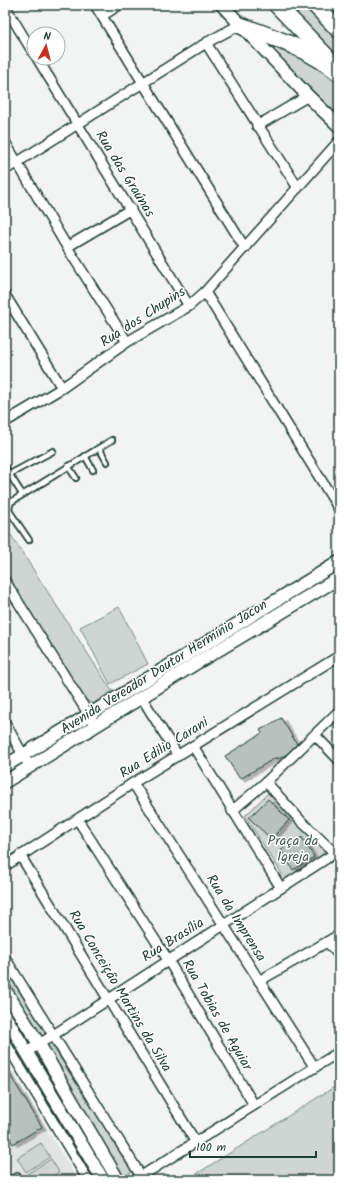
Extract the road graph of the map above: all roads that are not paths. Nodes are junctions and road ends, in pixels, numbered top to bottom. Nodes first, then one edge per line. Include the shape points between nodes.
1 (95, 5) edge
2 (119, 5) edge
3 (222, 5) edge
4 (277, 5) edge
5 (315, 5) edge
6 (5, 6) edge
7 (102, 16) junction
8 (239, 25) junction
9 (339, 30) edge
10 (26, 41) edge
11 (206, 44) junction
12 (41, 66) edge
13 (339, 69) edge
14 (339, 74) edge
15 (144, 82) junction
16 (308, 96) junction
17 (78, 125) junction
18 (258, 126) junction
19 (339, 126) edge
20 (339, 141) edge
21 (5, 142) edge
22 (18, 162) junction
23 (5, 170) edge
24 (298, 188) junction
25 (131, 209) junction
26 (67, 247) junction
27 (245, 248) junction
28 (204, 292) junction
29 (5, 295) edge
30 (189, 306) junction
31 (127, 342) junction
32 (62, 388) junction
33 (5, 422) edge
34 (112, 440) dead end
35 (99, 448) junction
36 (53, 451) dead end
37 (85, 456) junction
38 (107, 462) dead end
39 (68, 466) junction
40 (5, 467) edge
41 (93, 470) dead end
42 (10, 474) junction
43 (76, 478) dead end
44 (22, 494) junction
45 (339, 509) edge
46 (29, 540) dead end
47 (338, 565) edge
48 (339, 578) edge
49 (5, 581) edge
50 (338, 659) edge
51 (142, 698) junction
52 (339, 711) edge
53 (87, 714) junction
54 (5, 723) edge
55 (96, 726) junction
56 (315, 735) junction
57 (193, 746) junction
58 (24, 754) junction
59 (178, 756) junction
60 (339, 760) edge
61 (5, 766) edge
62 (30, 767) junction
63 (5, 782) edge
64 (266, 782) junction
65 (133, 783) junction
66 (232, 811) junction
67 (78, 820) junction
68 (20, 855) junction
69 (337, 855) edge
70 (5, 866) edge
71 (281, 888) junction
72 (224, 925) junction
73 (339, 935) edge
74 (327, 942) junction
75 (339, 955) edge
76 (5, 958) edge
77 (168, 960) junction
78 (259, 981) junction
79 (5, 990) edge
80 (109, 998) junction
81 (5, 1016) edge
82 (54, 1034) junction
83 (5, 1042) edge
84 (39, 1044) junction
85 (27, 1052) junction
86 (339, 1052) edge
87 (315, 1068) junction
88 (254, 1104) junction
89 (195, 1141) junction
90 (138, 1178) edge
91 (88, 1180) edge
92 (103, 1180) edge
93 (118, 1180) edge

1 - 7 street
2 - 7 street
3 - 8 street
4 - 13 highway
5 - 9 highway
6 - 10 street
7 - 15 street
8 - 11 street
8 - 14 highway via 308,52
8 - 16 street
11 - 15 street
11 - 18 street
12 - 17 street, Rua das Graúnas
15 - 17 street
15 - 27 street
16 - 18 street
16 - 19 street
17 - 22 street
17 - 25 street, Rua das Graúnas
18 - 24 street
20 - 24 street, Rua dos Chupins
21 - 22 street
22 - 23 street
22 - 26 street
24 - 27 street, Rua dos Chupins
25 - 26 street
25 - 30 street, Rua das Graúnas
26 - 31 street
27 - 28 street, Rua dos Chupins
28 - 30 street, Rua dos Chupins
28 - 45 street
29 - 32 street
30 - 31 street, Rua dos Chupins
31 - 32 street, Rua dos Chupins
32 - 33 street, Rua dos Chupins
34 - 35 lane
35 - 37 lane
35 - 38 lane
36 - 42 lane
37 - 39 lane
37 - 41 lane
39 - 43 lane
39 - 44 lane
40 - 42 lane
42 - 44 lane
44 - 46 lane via 11,502 9,508
47 - 53 street, Avenida Vereador Doutor Hermínio Jacon
48 - 51 street, Avenida Vereador Doutor Hermínio Jacon
49 - 53 street
50 - 57 street, Rua Edilio Carani
51 - 55 street, Avenida Vereador Doutor Hermínio Jacon
51 - 59 street
52 - 56 street
53 - 55 street
53 - 58 street, Avenida Vereador Doutor Hermínio Jacon
54 - 58 street
55 - 62 street, Avenida Vereador Doutor Hermínio Jacon
56 - 60 street
56 - 64 street
57 - 59 street, Rua Edilio Carani
57 - 66 street
58 - 61 street, Avenida Vereador Doutor Hermínio Jacon
58 - 62 street
59 - 65 street, Rua Edilio Carani
62 - 63 street, Avenida Vereador Doutor Hermínio Jacon
64 - 66 street
64 - 69 street via 301,821
65 - 67 street, Rua Edilio Carani
65 - 72 street, Rua da Imprensa
66 - 71 street
67 - 68 street, Rua Edilio Carani
67 - 77 street, Rua Tobias de Aguiar
68 - 70 street, Rua Edilio Carani
68 - 80 street, Rua Conceição Martins da Silva
69 - 71 street, Rua Brasília
71 - 72 street, Rua Brasília
72 - 77 street, Rua Brasília
72 - 78 street, Rua da Imprensa
73 - 74 street
74 - 75 street
74 - 78 street
76 - 82 street
77 - 80 street, Rua Brasília
77 - 88 street, Rua Tobias de Aguiar
78 - 87 street, Rua da Imprensa
79 - 84 street
80 - 82 street, Rua Brasília
80 - 89 street, Rua Conceição Martins da Silva
81 - 85 street
82 - 84 street, Rua Brasília
82 - 90 street
83 - 91 street
84 - 85 street, Rua Brasília
84 - 93 street
85 - 92 street
86 - 87 street
87 - 88 street
88 - 89 street
89 - 90 street

